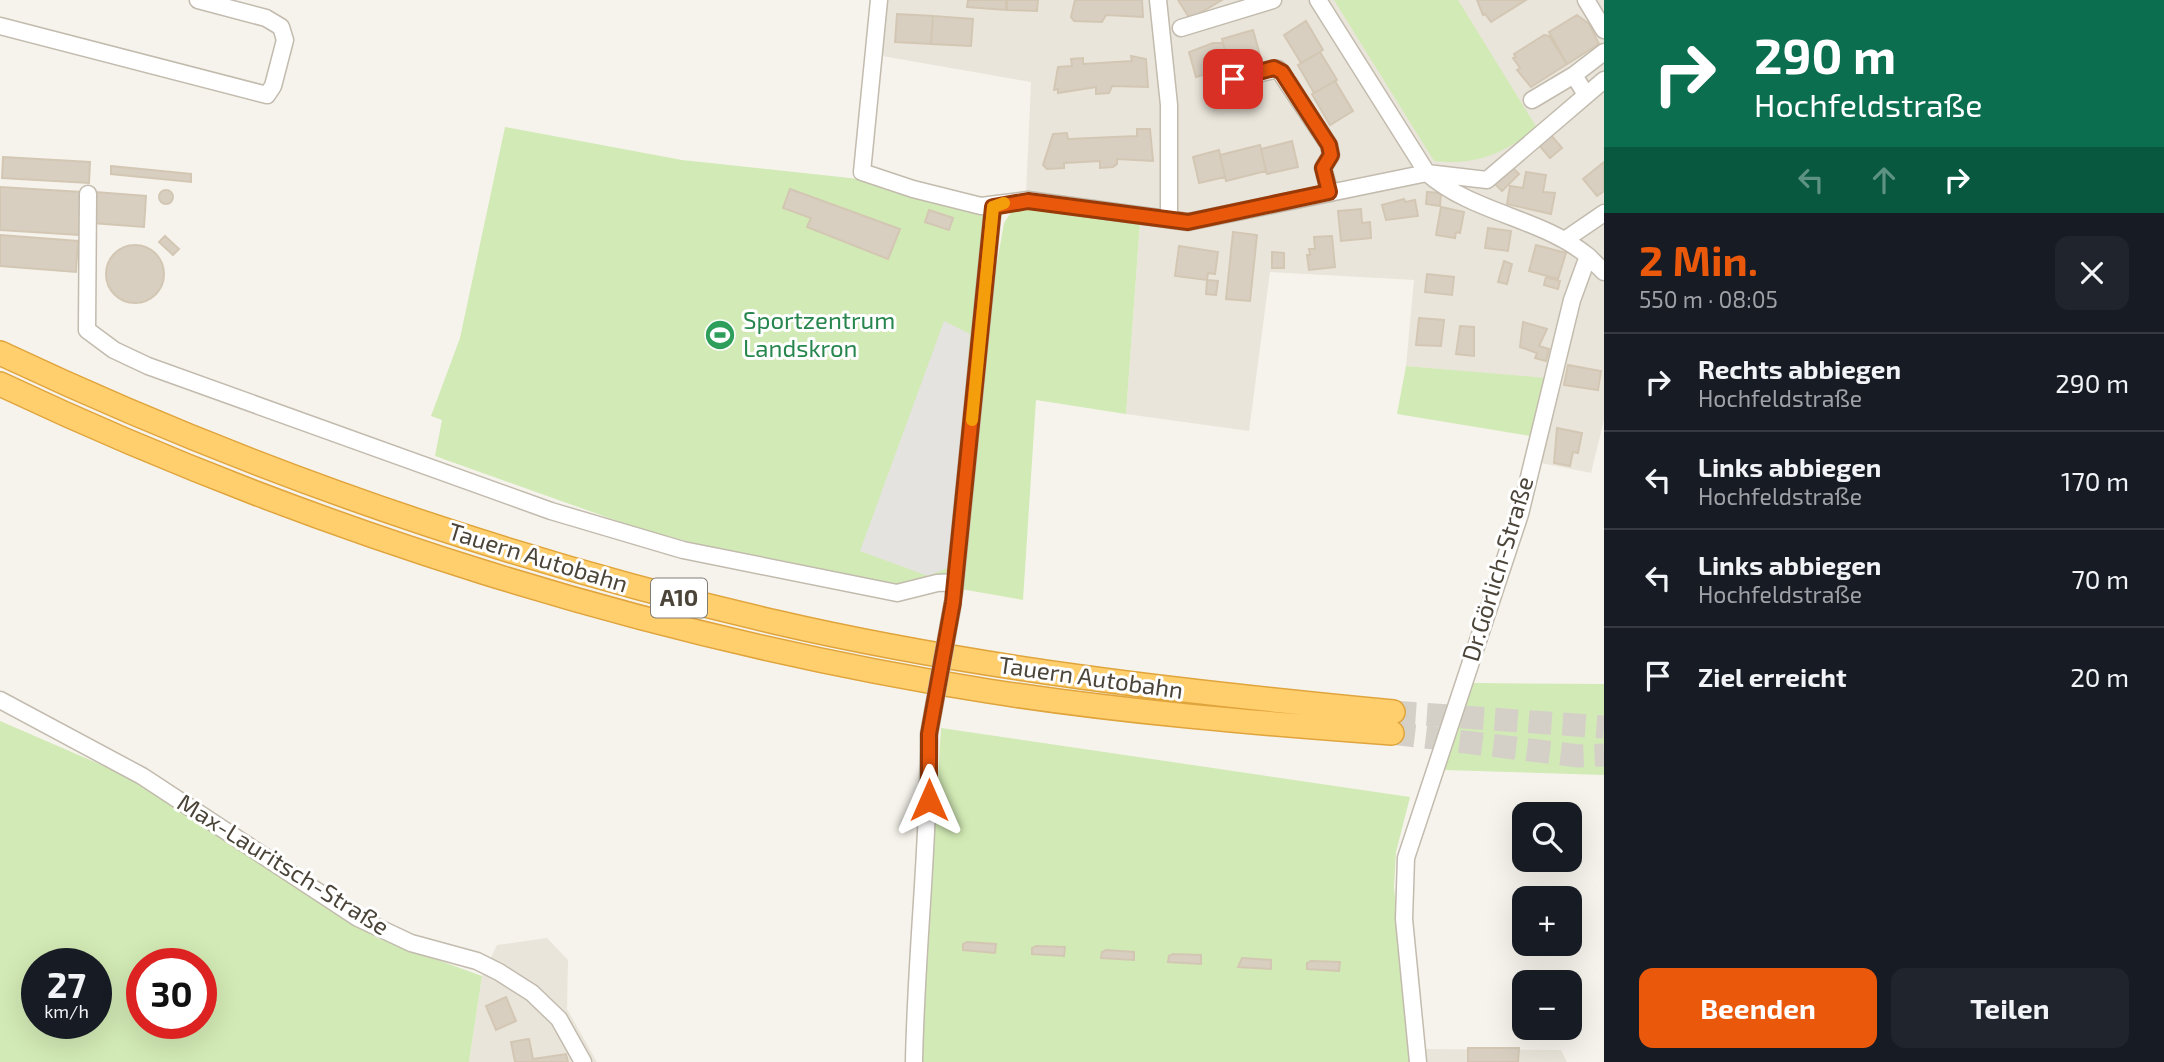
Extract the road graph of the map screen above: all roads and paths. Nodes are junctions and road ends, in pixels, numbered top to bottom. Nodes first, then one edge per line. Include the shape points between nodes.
1 (198, 0) edge
2 (878, 0) edge
3 (1158, 0) edge
4 (1273, 0) edge
5 (1318, 0) edge
6 (1586, 0) edge
7 (0, 26) edge
8 (1181, 28) dead end
9 (1604, 30) edge
10 (1604, 52) edge
11 (1574, 75) junction
12 (1604, 80) edge
13 (1215, 84) dead end
14 (1586, 94) junction
15 (1532, 100) dead end
16 (1427, 173) junction
17 (1487, 180) junction
18 (1329, 192) junction
19 (88, 194) dead end
20 (993, 207) junction
21 (1480, 207) junction
22 (1604, 212) edge
23 (1169, 219) junction
24 (1566, 239) junction
25 (1588, 256) junction
26 (1604, 272) edge
27 (0, 353) edge
28 (0, 384) edge
29 (955, 582) junction
30 (0, 701) edge
31 (583, 1062) edge
32 (914, 1062) edge
33 (1418, 1062) edge

1 - 7 street via 266,18 281,27 285,40 267,95
2 - 20 street via 862,172
3 - 23 street via 1169,105
4 - 8 street
5 - 16 street
6 - 9 street
10 - 11 street
11 - 14 street
11 - 15 street
12 - 14 street
13 - 18 street via 1278,69 1329,145 1331,155 1323,168
14 - 17 street
16 - 17 street
16 - 18 street
16 - 21 street via 1446,190
17 - 21 street
18 - 23 street via 1188,222
19 - 29 street via 87,330 114,351 551,511 683,550 897,593
20 - 23 street via 1028,201
20 - 29 street
21 - 24 street
22 - 24 street
24 - 25 street
25 - 26 street
25 - 33 street, Dr.Görlich-Straße via 1572,300 1520,514 1406,858 1404,919
27 - 28 highway, Tauern Autobahn / A10 via 244,459 427,525 601,579 778,622 999,665 1392,722 1188,718 986,691 791,653 610,608 431,556 233,484
29 - 32 street, bridge via 929,734 929,822 920,908
30 - 31 street, Max-Lauritsch-Straße via 142,776 358,918 411,943 477,961 532,993 559,1019

